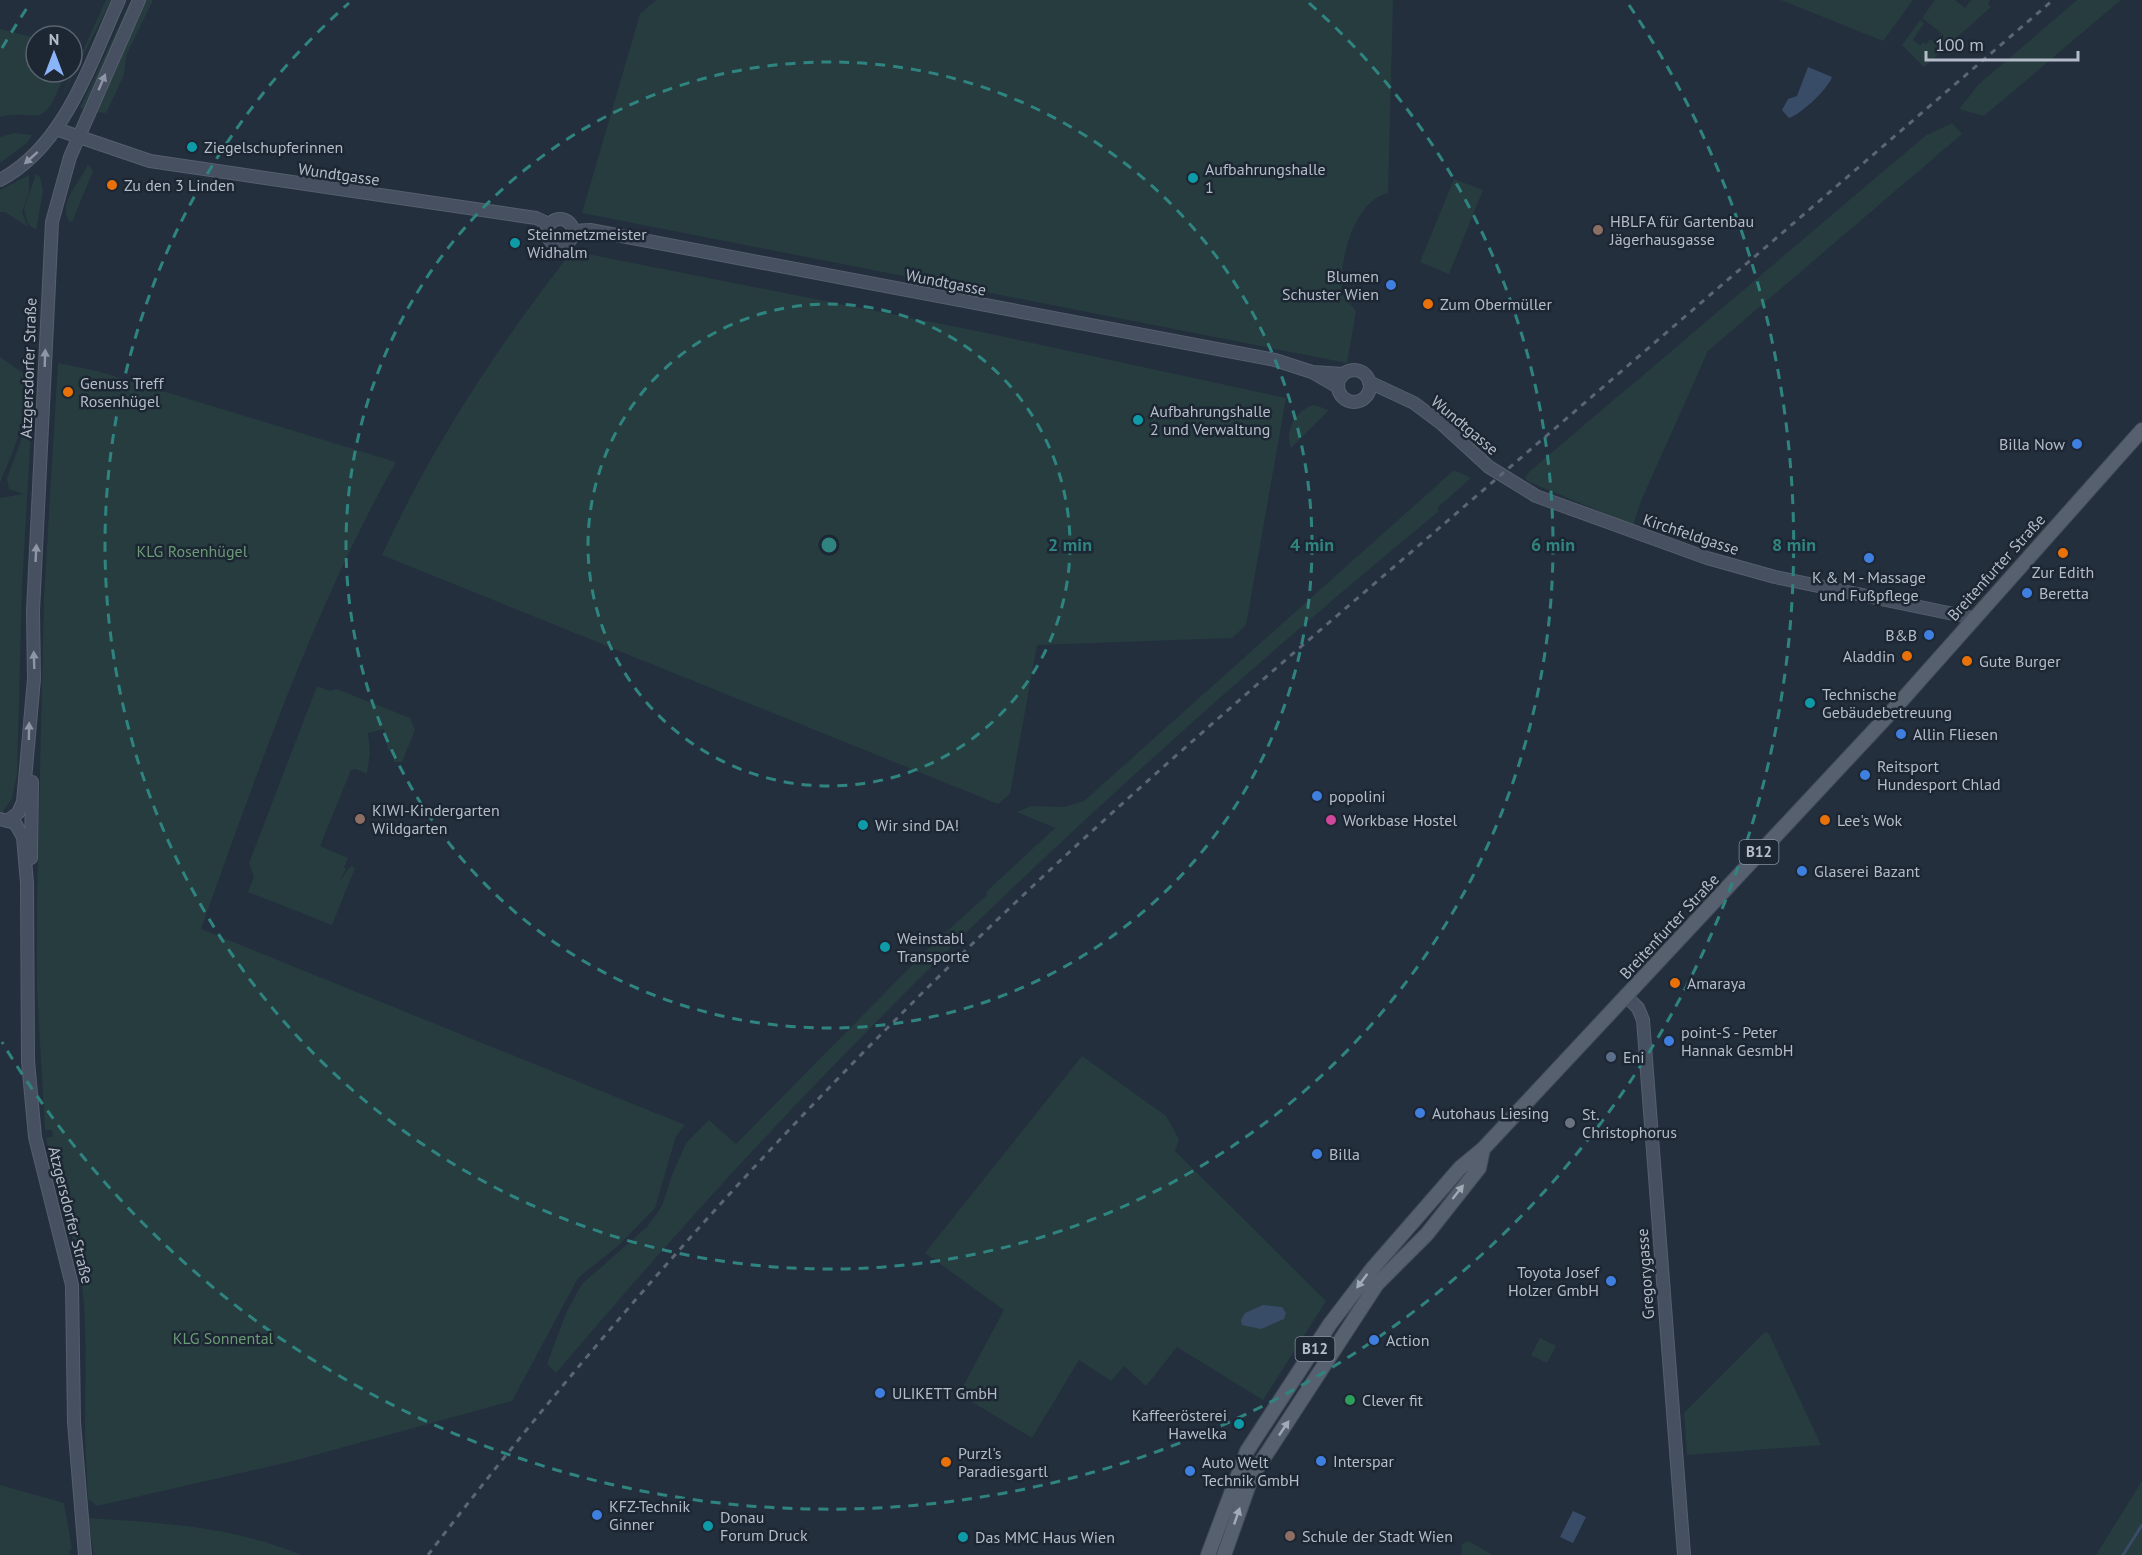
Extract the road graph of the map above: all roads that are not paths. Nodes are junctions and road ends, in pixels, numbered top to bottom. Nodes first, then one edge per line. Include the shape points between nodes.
1 (119, 0) edge
2 (139, 0) edge
3 (56, 129) junction
4 (79, 136) junction
5 (0, 180) edge
6 (549, 224) junction
7 (573, 231) junction
8 (1312, 372) junction
9 (1343, 374) junction
10 (1369, 382) junction
11 (1338, 387) junction
12 (1366, 396) junction
13 (1396, 397) junction
14 (2142, 430) edge
15 (1510, 483) joint
16 (1973, 618) junction
17 (28, 755) junction
18 (5, 819) edge
19 (27, 883) junction
20 (1626, 996) junction
21 (1483, 1149) junction
22 (85, 1555) edge
23 (1209, 1555) edge
24 (1224, 1555) edge
25 (1684, 1555) edge

1 - 3 street
4 -> 2 street, Atzgersdorfer Straße
3 - 4 street, Wundtgasse
3 -> 5 street via 31,159
4 - 6 street, Wundtgasse via 150,161 536,218
17 -> 4 street, Atzgersdorfer Straße via 49,255 62,178
6 - 7 street via 556,219 566,220
6 - 7 street via 546,233 554,244 568,243
7 - 8 street, Wundtgasse via 590,230 1275,360
8 - 9 street, Wundtgasse
8 - 11 street, Wundtgasse
9 - 10 street via 1358,370
9 - 11 street
10 - 12 street
10 - 13 street, Wundtgasse
11 - 12 street via 1340,395 1350,401
12 - 13 street, Wundtgasse
13 - 15 street, Wundtgasse via 1414,403 1442,424
14 - 16 main road, Breitenfurter Straße / B12
15 - 16 street, Kirchfeldgasse via 1707,558 1774,577
16 - 20 main road, Breitenfurter Straße / B12 via 1894,709
17 - 18 street, Atzgersdorfer Straße via 23,802 18,813
17 - 19 street, Atzgersdorfer Straße via 32,767 32,817
18 - 19 street, Atzgersdorfer Straße via 23,837
19 - 22 street, Atzgersdorfer Straße via 29,1088 34,1137 72,1285 74,1422
20 - 21 main road, Breitenfurter Straße / B12
20 - 25 street, Gregorygasse via 1643,1020
21 -> 23 main road, Breitenfurter Straße / B12 via 1460,1168 1330,1324 1243,1459
24 -> 21 main road, Breitenfurter Straße / B12 via 1252,1476 1377,1284 1427,1234 1479,1168

